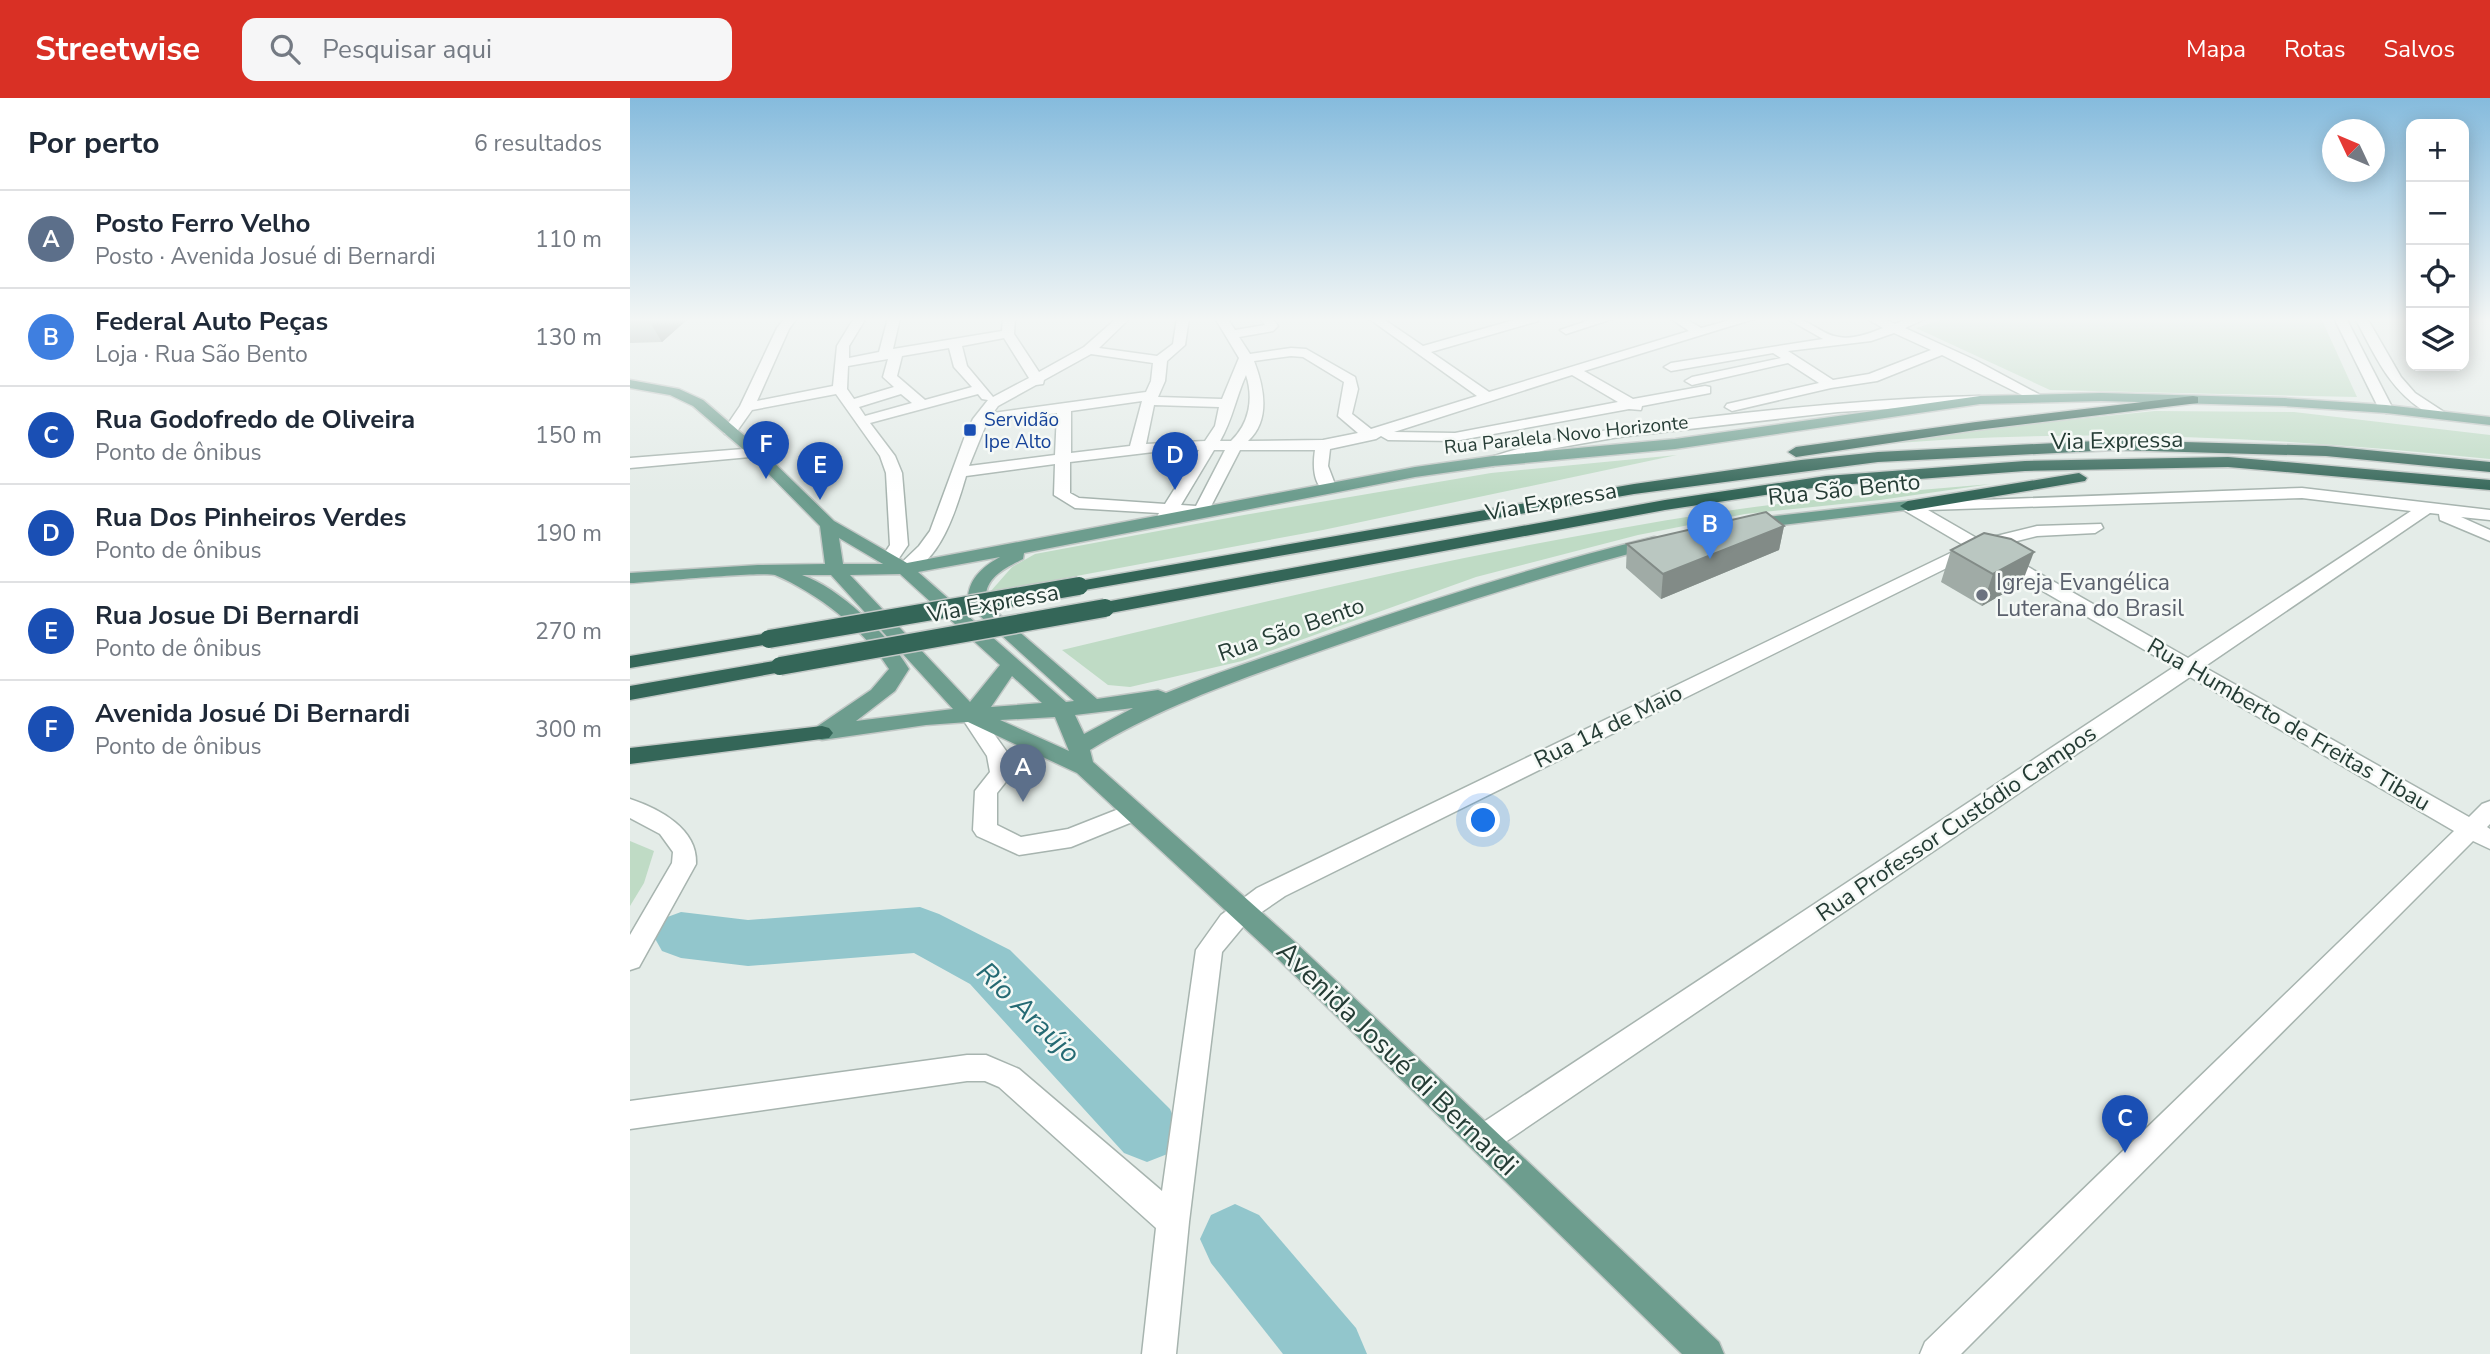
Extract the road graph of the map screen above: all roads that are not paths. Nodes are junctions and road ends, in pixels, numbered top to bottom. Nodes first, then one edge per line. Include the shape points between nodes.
1 (2369, 376) edge
2 (761, 377) edge
3 (840, 377) edge
4 (891, 377) edge
5 (969, 377) edge
6 (1035, 377) edge
7 (1045, 377) edge
8 (1158, 377) edge
9 (1238, 377) edge
10 (1253, 377) edge
11 (1344, 377) edge
12 (1459, 377) edge
13 (1552, 377) edge
14 (1584, 377) edge
15 (1685, 377) edge
16 (1712, 377) edge
17 (1820, 377) edge
18 (1875, 377) edge
19 (1996, 377) edge
20 (2374, 377) edge
21 (2395, 379) joint
22 (1038, 381) junction
23 (1692, 381) junction
24 (630, 384) edge
25 (1832, 384) junction
26 (840, 388) junction
27 (903, 389) junction
28 (981, 389) junction
29 (1487, 397) junction
30 (2037, 397) junction
31 (1151, 398) junction
32 (1718, 399) junction
33 (1980, 400) junction
34 (2193, 400) junction
35 (993, 403) junction
36 (1227, 403) junction
37 (921, 404) junction
38 (1632, 404) junction
39 (850, 405) junction
40 (747, 406) junction
41 (1064, 407) junction
42 (2386, 409) junction
43 (2440, 415) junction
44 (1746, 417) junction
45 (980, 419) junction
46 (861, 421) junction
47 (2490, 421) edge
48 (1663, 427) junction
49 (730, 431) junction
50 (1371, 436) junction
51 (1455, 438) junction
52 (1209, 444) junction
53 (1236, 444) junction
54 (1323, 445) junction
55 (1137, 449) junction
56 (756, 453) junction
57 (1064, 458) junction
58 (1493, 461) junction
59 (2228, 462) junction
60 (630, 463) edge
61 (1464, 465) junction
62 (2490, 467) edge
63 (961, 472) junction
64 (2490, 485) edge
65 (1328, 486) junction
66 (1634, 489) junction
67 (1908, 506) junction
68 (2428, 507) junction
69 (1201, 511) junction
70 (1167, 514) junction
71 (2490, 515) edge
72 (828, 525) junction
73 (1735, 527) edge
74 (2095, 528) dead end
75 (2490, 536) edge
76 (1671, 538) edge
77 (1040, 545) junction
78 (1978, 546) junction
79 (834, 560) junction
80 (897, 565) junction
81 (758, 570) junction
82 (630, 578) edge
83 (859, 597) junction
84 (630, 662) edge
85 (1010, 665) junction
86 (2190, 667) junction
87 (1204, 685) junction
88 (630, 693) edge
89 (1093, 707) junction
90 (1061, 709) junction
91 (970, 715) junction
92 (822, 733) junction
93 (630, 756) edge
94 (1082, 757) junction
95 (630, 808) edge
96 (1134, 812) junction
97 (2484, 826) edge
98 (1241, 911) junction
99 (630, 959) edge
100 (630, 1115) edge
101 (1484, 1139) junction
102 (1173, 1222) junction
103 (1160, 1354) edge
104 (1707, 1354) edge
105 (1937, 1354) edge

1 - 42 street
2 - 40 street
3 - 26 street
4 - 27 street
5 - 28 street
6 - 22 street
7 - 22 street
8 - 31 street
9 - 36 street
10 - 53 street via 1256,407 1250,431
11 - 50 street via 1351,388 1343,405 1345,416
12 - 29 street
13 - 29 street
14 - 38 street
15 - 23 street
16 - 23 street
17 - 25 street
18 - 25 street
19 - 30 street
20 - 21 street
21 - 43 street via 2410,396
22 - 35 street
23 - 32 street
24 - 49 main road, Avenida Josué di Bernardi via 688,398
25 - 32 street
26 - 39 street
26 - 40 street
27 - 37 street
27 - 39 street
28 - 35 street
28 - 37 street
29 - 50 street
30 - 33 main road, Rua Paralela Novo Horizonte
30 - 34 main road, Rua Paralela Novo Horizonte
31 - 36 street
31 - 41 street
31 - 55 street
32 - 38 street
32 - 44 street
33 - 44 street via 1884,403
33 - 58 main road, Rua Paralela Novo Horizonte via 1663,446
34 - 42 main road, Rua Paralela Novo Horizonte
34 - 66 highway via 1758,457
35 - 45 street
36 - 52 street via 1222,426
37 - 46 street
38 - 48 street
38 - 51 street
39 - 46 street
40 - 49 street
41 - 45 street
41 - 57 street
42 - 43 main road, Rua Paralela Novo Horizonte
43 - 47 main road, Rua Paralela Novo Horizonte
44 - 48 street
45 - 63 street
46 - 80 street via 894,473
48 - 58 street via 1543,445
49 - 56 main road, Avenida Josué di Bernardi
50 - 51 street
50 - 54 street
51 - 61 street
52 - 53 street
52 - 55 street
52 - 70 street
53 - 54 street
53 - 69 street
54 - 65 street via 1321,466
55 - 57 street
56 - 60 street
56 - 72 main road, Avenida Josué di Bernardi
57 - 63 street
57 - 70 street via 1062,495 1067,500
58 - 61 main road, Rua Paralela Novo Horizonte
59 - 64 highway, Via Expressa
59 - 67 highway via 2049,481
59 - 88 highway, Via Expressa, bridge via 2025,466 1826,481 1665,505
61 - 65 main road, Rua Paralela Novo Horizonte
62 - 66 highway, Via Expressa via 2326,451 2036,447 1814,463
63 - 80 street via 928,547
65 - 69 main road, Rua Paralela Novo Horizonte
66 - 84 highway, Via Expressa, bridge
67 - 68 street, Rua São Bento via 2250,493
67 - 73 main road, Rua São Bento
67 - 78 street, Rua Humberto de Freitas Tibau
68 - 71 street, Rua São Bento
68 - 75 street
68 - 86 street, Rua Professor Custódio Campos
69 - 70 main road, Rua Paralela Novo Horizonte
70 - 77 main road, Rua Paralela Novo Horizonte
72 - 79 main road, Avenida Josué di Bernardi
72 - 80 main road, Avenida Josué di Bernardi
74 - 78 street, Rua 14 de Maio via 2037,531
76 - 87 main road, Rua São Bento via 1513,579
77 - 80 main road, Rua Paralela Novo Horizonte
77 - 89 main road via 985,575 974,593 977,605
78 - 86 street, Rua Humberto de Freitas Tibau
78 - 98 street, Rua 14 de Maio via 1276,889
79 - 80 main road
79 - 81 main road
79 - 83 main road, Avenida Josué di Bernardi
80 - 83 main road
80 - 85 main road, Avenida Josué di Bernardi
81 - 82 main road
81 - 92 main road via 815,587 847,612 899,669 885,690
83 - 91 main road, Avenida Josué di Bernardi
85 - 90 main road, Avenida Josué di Bernardi
85 - 91 main road
86 - 97 street, Rua Humberto de Freitas Tibau
86 - 101 street, Rua Professor Custódio Campos
87 - 89 main road, Rua São Bento
87 - 94 main road, Rua São Bento via 1118,723
89 - 90 main road, Rua São Bento
90 - 91 main road, Rua São Bento
90 - 94 main road, Avenida Josué di Bernardi
91 - 92 main road, Rua São Bento
91 - 94 main road, Avenida Josué di Bernardi
91 - 96 street via 998,755 1001,774 986,791 985,830 1019,846 1071,838
92 - 93 highway
94 - 96 main road, Avenida Josué di Bernardi
95 - 99 street via 668,828 685,850 684,864
96 - 98 main road, Avenida Josué di Bernardi
97 - 105 street
98 - 101 main road, Avenida Josué di Bernardi
98 - 102 street, Rua 14 de Maio via 1219,931 1209,950
100 - 102 street via 986,1068 1009,1077
101 - 104 main road, Avenida Josué di Bernardi
102 - 103 street, Rua 14 de Maio

